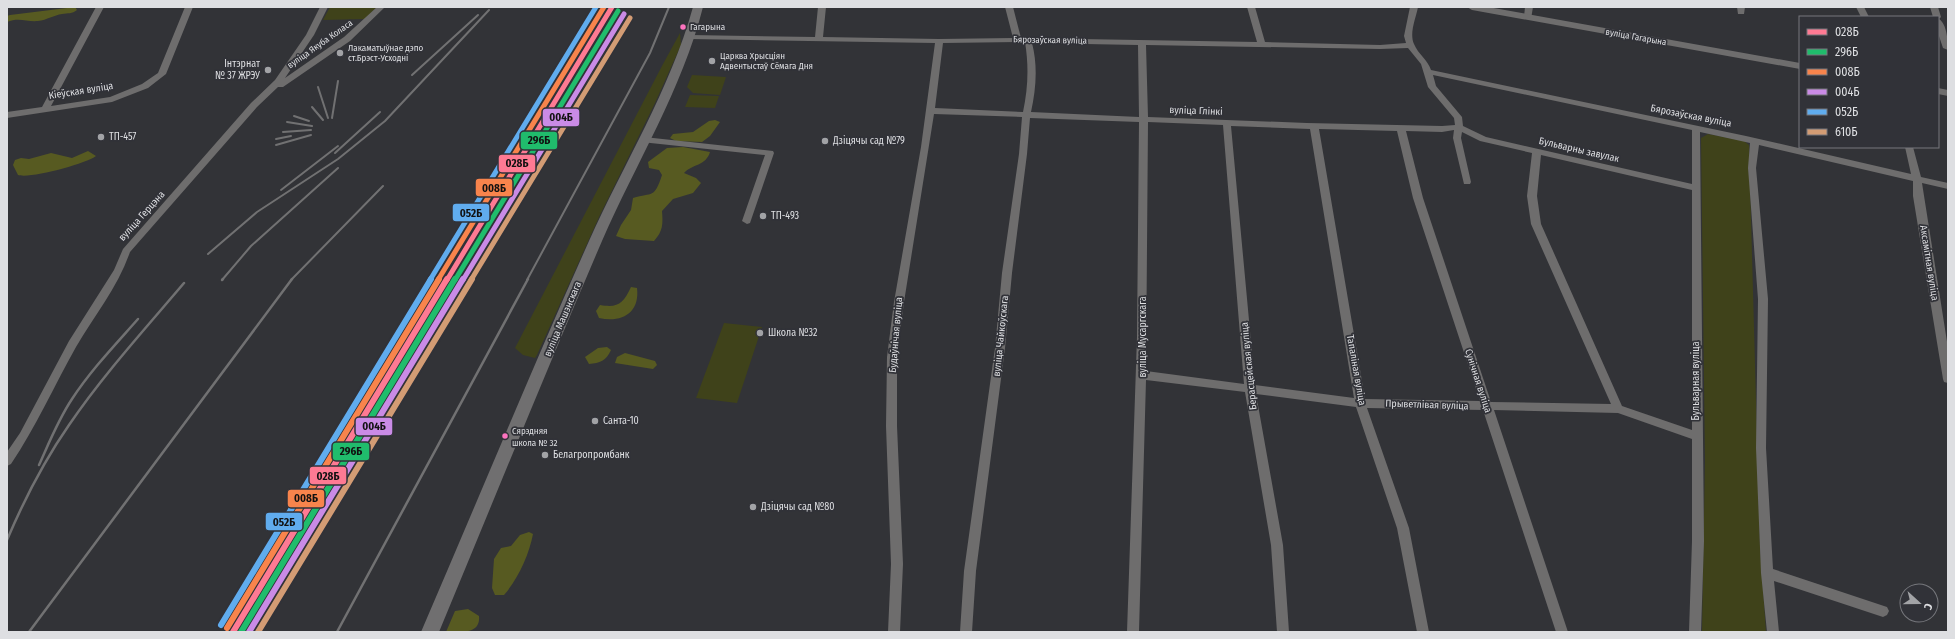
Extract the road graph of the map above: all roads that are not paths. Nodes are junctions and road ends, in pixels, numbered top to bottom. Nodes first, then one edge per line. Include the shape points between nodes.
1 (100, 7) edge
2 (189, 7) edge
3 (324, 7) edge
4 (381, 7) edge
5 (698, 7) edge
6 (822, 7) edge
7 (1009, 7) edge
8 (1251, 7) edge
9 (1414, 7) edge
10 (1472, 7) edge
11 (1860, 7) edge
12 (1529, 12) edge
13 (1864, 16) edge
14 (1939, 24) edge
15 (690, 37) junction
16 (819, 38) junction
17 (1018, 40) junction
18 (1028, 40) junction
19 (939, 41) junction
20 (1142, 42) junction
21 (1262, 45) junction
22 (1410, 45) junction
23 (1947, 48) dead end
24 (1799, 66) edge
25 (1428, 72) junction
26 (267, 94) junction
27 (46, 108) junction
28 (932, 111) junction
29 (7, 115) edge
30 (1026, 115) junction
31 (1144, 120) junction
32 (1227, 123) junction
33 (1314, 126) junction
34 (1459, 127) junction
35 (1401, 128) junction
36 (1696, 129) junction
37 (644, 140) junction
38 (1755, 141) junction
39 (1909, 148) edge
40 (1804, 149) edge
41 (1538, 152) junction
42 (1917, 179) junction
43 (1467, 182) dead end
44 (1948, 186) edge
45 (1696, 188) junction
46 (747, 221) dead end
47 (1143, 375) junction
48 (1948, 379) edge
49 (1250, 390) junction
50 (1360, 403) junction
51 (1486, 407) junction
52 (1618, 409) junction
53 (1696, 436) junction
54 (7, 461) edge
55 (1767, 573) junction
56 (1883, 611) dead end
57 (430, 632) edge
58 (894, 632) edge
59 (966, 632) edge
60 (1133, 632) edge
61 (1284, 632) edge
62 (1424, 632) edge
63 (1562, 632) edge
64 (1695, 632) edge
65 (1773, 632) edge

1 - 27 street
2 - 27 street, Кіеўская вуліца via 162,74 154,82 112,99
3 - 26 street, вуліца Герцэна via 310,35
4 - 26 street, вуліца Якуба Коласа via 347,39
5 - 15 main road, вуліца Машэнскага
6 - 16 street
7 - 17 street
8 - 21 street
9 - 22 street via 1408,36
10 - 12 street, вуліца Гагарына
11 - 13 street
12 - 24 street, вуліца Гагарына
14 - 23 street
15 - 16 street, Бярозаўская вуліца
15 - 37 main road, вуліца Машэнскага via 672,84
16 - 19 street, Бярозаўская вуліца
17 - 18 street, Бярозаўская вуліца
17 - 19 street, Бярозаўская вуліца
18 - 20 street, Бярозаўская вуліца
18 - 30 street, вуліца Чайкоўскага via 1032,59 1031,94
19 - 28 street, Будаўнічая вуліца
20 - 21 street, Бярозаўская вуліца
20 - 31 street, вуліца Мусаргскага
21 - 22 street, Бярозаўская вуліца
22 - 25 street via 1420,56
25 - 34 street via 1432,87 1458,117
25 - 36 street, Бярозаўская вуліца
26 - 54 street, вуліца Герцэна via 254,105 126,251 119,271 73,344 24,436
27 - 29 street, Кіеўская вуліца
28 - 30 street, вуліца Глінкі
28 - 58 street, Будаўнічая вуліца via 900,292 892,358 897,606
30 - 31 street, вуліца Глінкі
30 - 59 street, вуліца Чайкоўскага via 1000,348 970,571
31 - 32 street, вуліца Глінкі
31 - 47 street, вуліца Мусаргскага
32 - 33 street, вуліца Глінкі
32 - 49 street, Берасцейская вуліца
33 - 35 street, вуліца Глінкі
33 - 50 street, Тапаліная вуліца
34 - 35 street, вуліца Глінкі
34 - 41 street, Бульварны завулак via 1484,139
34 - 43 street via 1457,138
35 - 51 street, Сунічная вуліца via 1418,198
36 - 38 street, Бярозаўская вуліца
36 - 45 street, Бульварная вуліца
37 - 46 street via 770,153
37 - 57 main road, вуліца Машэнскага via 596,240
38 - 40 street, Бярозаўская вуліца
38 - 55 street via 1752,168 1763,299 1761,448
39 - 42 street, Аксамітная вуліца
40 - 42 street, Бярозаўская вуліца
41 - 45 street, Бульварны завулак
41 - 52 street via 1532,196 1536,224
42 - 44 street, Бярозаўская вуліца
42 - 48 street, Аксамітная вуліца
45 - 53 street, Бульварная вуліца
47 - 49 street, Прыветлівая вуліца
47 - 60 street, вуліца Мусаргскага
49 - 50 street, Прыветлівая вуліца
49 - 61 street, Берасцейская вуліца via 1277,545
50 - 51 street, Прыветлівая вуліца
50 - 62 street, Тапаліная вуліца via 1403,528
51 - 52 street, Прыветлівая вуліца
51 - 63 street, Сунічная вуліца
52 - 53 street, Прыветлівая вуліца
53 - 64 street, Бульварная вуліца via 1698,541
55 - 56 street
55 - 65 street

